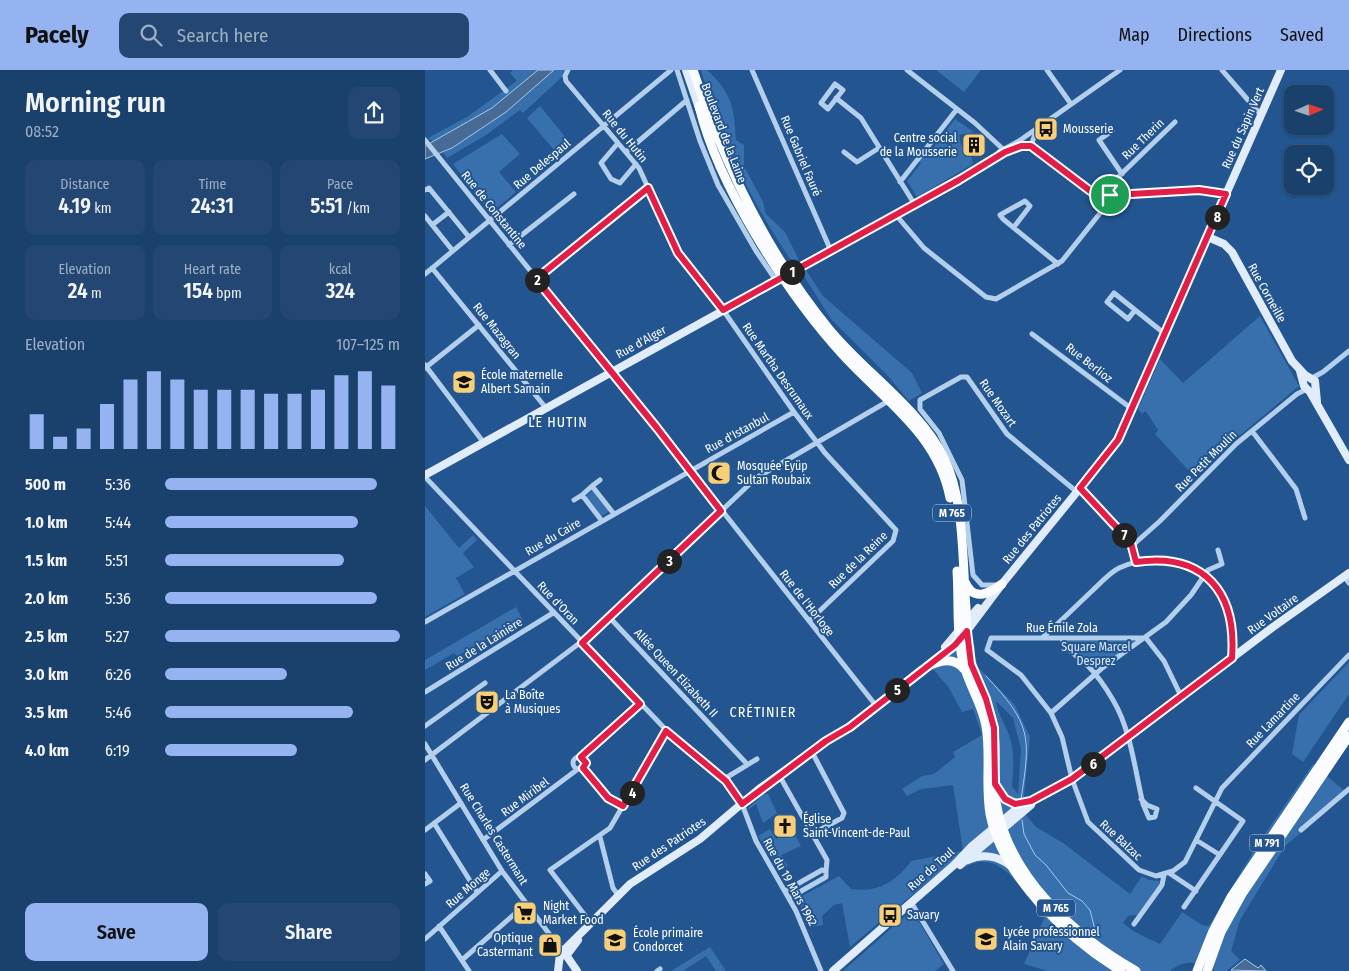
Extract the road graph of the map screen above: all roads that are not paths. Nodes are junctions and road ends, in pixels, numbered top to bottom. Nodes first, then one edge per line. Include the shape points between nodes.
1 (490, 70) edge
2 (568, 70) edge
3 (671, 70) edge
4 (677, 70) edge
5 (687, 70) edge
6 (694, 70) edge
7 (752, 70) edge
8 (907, 70) edge
9 (1047, 70) edge
10 (1120, 70) edge
11 (1222, 70) edge
12 (1281, 70) edge
13 (914, 72) edge
14 (506, 91) dead end
15 (836, 98) junction
16 (687, 100) junction
17 (1071, 104) junction
18 (957, 109) junction
19 (1261, 115) junction
20 (706, 120) junction
21 (1175, 122) dead end
22 (1043, 124) junction
23 (604, 126) junction
24 (1112, 131) dead end
25 (1024, 136) junction
26 (426, 142) edge
27 (618, 143) junction
28 (1032, 143) junction
29 (1024, 146) junction
30 (879, 148) junction
31 (1005, 150) junction
32 (626, 152) junction
33 (844, 152) dead end
34 (636, 164) junction
35 (1122, 174) junction
36 (900, 182) junction
37 (648, 188) junction
38 (425, 190) edge
39 (574, 194) dead end
40 (1226, 194) junction
41 (1108, 195) junction
42 (915, 205) junction
43 (449, 212) junction
44 (896, 215) junction
45 (425, 216) edge
46 (490, 221) junction
47 (432, 225) junction
48 (1014, 228) junction
49 (469, 237) junction
50 (1208, 237) junction
51 (509, 246) junction
52 (453, 251) junction
53 (831, 251) junction
54 (1058, 264) junction
55 (433, 268) junction
56 (425, 274) edge
57 (787, 275) junction
58 (536, 279) junction
59 (774, 282) junction
60 (723, 310) junction
61 (1135, 310) junction
62 (479, 325) junction
63 (1033, 334) dead end
64 (1165, 334) junction
65 (1349, 351) edge
66 (425, 367) edge
67 (611, 372) junction
68 (1309, 384) junction
69 (892, 399) junction
70 (546, 408) junction
71 (1132, 409) junction
72 (794, 412) junction
73 (1252, 431) junction
74 (483, 443) junction
75 (817, 443) junction
76 (1349, 460) edge
77 (690, 471) junction
78 (425, 476) edge
79 (600, 480) dead end
80 (592, 486) junction
81 (1079, 490) junction
82 (582, 495) junction
83 (574, 500) dead end
84 (721, 511) junction
85 (614, 514) junction
86 (1305, 518) dead end
87 (602, 521) junction
88 (1133, 545) junction
89 (1218, 550) dead end
90 (1136, 562) junction
91 (971, 567) junction
92 (513, 572) junction
93 (1205, 575) junction
94 (1347, 577) edge
95 (964, 580) junction
96 (1002, 584) junction
97 (553, 613) junction
98 (610, 618) junction
99 (809, 621) junction
100 (425, 622) edge
101 (964, 631) junction
102 (1043, 638) junction
103 (1062, 638) junction
104 (1146, 638) junction
105 (581, 642) junction
106 (987, 650) joint
107 (1349, 655) edge
108 (1232, 658) junction
109 (928, 666) junction
110 (965, 670) junction
111 (918, 673) junction
112 (1095, 674) junction
113 (485, 683) dead end
114 (425, 692) edge
115 (1181, 696) junction
116 (640, 704) junction
117 (877, 707) junction
118 (1051, 714) junction
119 (1349, 722) edge
120 (425, 726) edge
121 (666, 731) junction
122 (1349, 736) edge
123 (1127, 738) junction
124 (425, 744) edge
125 (812, 752) junction
126 (432, 755) junction
127 (581, 757) junction
128 (757, 759) dead end
129 (425, 760) edge
130 (747, 764) junction
131 (581, 769) junction
132 (779, 775) junction
133 (724, 779) junction
134 (1072, 779) junction
135 (994, 780) junction
136 (1196, 788) dead end
137 (1347, 790) edge
138 (1040, 797) junction
139 (1141, 799) dead end
140 (1214, 801) junction
141 (461, 802) junction
142 (742, 804) junction
143 (1026, 804) junction
144 (623, 806) junction
145 (434, 823) junction
146 (999, 828) junction
147 (425, 830) edge
148 (1301, 830) dead end
149 (812, 834) junction
150 (599, 838) junction
151 (483, 840) junction
152 (1196, 840) junction
153 (1220, 855) junction
154 (959, 865) junction
155 (502, 871) junction
156 (826, 871) junction
157 (425, 874) edge
158 (1018, 874) junction
159 (1167, 874) junction
160 (425, 884) edge
161 (1196, 890) junction
162 (785, 891) junction
163 (477, 892) junction
164 (618, 895) junction
165 (789, 898) junction
166 (527, 904) junction
167 (912, 904) junction
168 (1184, 907) dead end
169 (590, 922) junction
170 (1134, 924) dead end
171 (439, 926) junction
172 (425, 939) edge
173 (562, 952) junction
174 (462, 960) junction
175 (559, 967) edge
176 (575, 968) edge
177 (469, 971) edge
178 (821, 971) edge
179 (833, 971) edge
180 (953, 971) edge
181 (1121, 971) edge
182 (1136, 971) edge
183 (1197, 971) edge
184 (1207, 971) edge

1 - 14 street
2 - 23 street, Rue du Hutin via 566,81
3 - 23 street, Rue Delespaul
4 - 16 street
5 - 20 main road
6 - 20 main road
7 - 53 street, Rue Gabriel Fauré
8 - 13 street
9 - 17 street
10 - 17 street
11 - 19 street
12 - 19 street, Rue du Sapin Vert
13 - 18 street
15 - 15 street via 843,90 835,84 821,103 828,109
15 - 30 street via 859,116
16 - 32 street
16 - 59 street via 721,191
17 - 22 street
18 - 31 street
18 - 36 street
19 - 40 street, Rue du Sapin Vert
20 - 57 main road, Boulevard de la Laine / M 765 via 737,199
21 - 35 street, Rue Therin
22 - 25 street
22 - 28 street
23 - 27 street, Rue du Hutin
23 - 46 street, Rue Delespaul
24 - 35 street via 1099,140
25 - 28 street via 1031,136
25 - 29 street
25 - 31 street
26 - 46 street, Rue de Constantine
27 - 32 street, Rue du Hutin
27 - 34 street via 601,162 611,178 620,183
28 - 29 street
28 - 41 street via 1092,194
29 - 31 street
30 - 33 street via 857,162
30 - 36 street
31 - 42 street
32 - 34 street, Rue du Hutin
34 - 37 street, Rue du Hutin
35 - 41 street, Rue Therin via 1111,185
36 - 42 street
37 - 58 street
37 - 60 street, Rue du Hutin via 678,253
38 - 43 street via 429,188
39 - 51 street
40 - 41 street via 1199,190
40 - 50 street, Rue des Patriotes
41 - 54 street, Rue Therin via 1105,207
42 - 44 street
43 - 47 street
43 - 49 street
44 - 53 street
44 - 54 street via 931,254 989,299 999,298
45 - 47 street
46 - 49 street, Rue Delespaul
46 - 51 street, Rue de Constantine
47 - 52 street
48 - 48 street via 1000,215 1025,201 1030,206
48 - 54 street
49 - 52 street, Rue Delespaul
50 - 64 street, Rue des Patriotes
50 - 68 street, Rue Corneille via 1230,249
51 - 58 street, Rue de Constantine
52 - 55 street, Rue Delespaul
53 - 57 street
55 - 56 street, Rue Delespaul
55 - 62 street, Rue Mazagran
57 - 59 street, Rue d'Alger
57 - 69 main road, Boulevard de la Laine / M 765 via 845,352
58 - 67 street, Rue de Constantine
59 - 60 street, Rue d'Alger
60 - 67 street, Rue d'Alger
60 - 72 street, Rue Martha Desrumaux
61 - 61 street via 1114,293 1107,302 1128,318
61 - 64 street
62 - 66 street
62 - 70 street, Rue Mazagran
63 - 71 street, Rue Berlioz
64 - 71 street, Rue des Patriotes
65 - 68 street, Rue Petit Moulin
66 - 74 street
67 - 70 street, Rue d'Alger
67 - 77 street, Rue de Constantine
68 - 73 street, Rue Petit Moulin
68 - 76 street, Rue Corneille
69 - 75 street
69 - 95 main road, M 765 via 927,431 948,467 957,497
69 - 101 main road, M 765 via 927,442 946,481 953,518
70 - 74 street, Rue d'Alger
71 - 81 street, Rue des Patriotes via 1114,447
72 - 75 street, Rue Martha Desrumaux
72 - 77 street, Rue d'Istanbul
73 - 86 street via 1296,489
73 - 88 street, Rue Petit Moulin
74 - 78 street, Rue d'Alger
75 - 84 street via 758,477
75 - 99 street, Rue de la Reine via 897,533 893,541
77 - 84 street, Rue de Constantine
77 - 85 street, Rue du Caire
78 - 92 street, Rue d'Oran
79 - 80 street
80 - 82 street
80 - 85 street
81 - 88 street
81 - 91 street, Rue Mozart via 1007,434 967,377 961,376 921,400 920,409 939,433 962,480
81 - 96 street, Rue des Patriotes
82 - 83 street
82 - 87 street
84 - 98 street
84 - 99 street, Rue de l'Horloge
85 - 87 street, Rue du Caire
87 - 92 street, Rue du Caire
88 - 90 street
89 - 93 street via 1222,564 1210,568
90 - 93 street via 1164,561 1193,568
90 - 102 street via 1113,571
91 - 95 street
91 - 96 street via 979,584
92 - 97 street, Rue d'Oran
92 - 100 street, Rue du Caire
93 - 104 street via 1178,610
93 - 108 street via 1221,592 1228,606 1233,632
94 - 108 street, Rue Voltaire
95 - 96 main road via 970,591 977,595 989,594
95 - 101 main road, M 765
96 - 101 street, Rue des Patriotes
97 - 105 street, Rue d'Oran
97 - 114 street, Rue de la Lainière
98 - 105 street
98 - 130 street, Allée Queen Elizabeth II
99 - 117 street, Rue de l'Horloge
101 - 109 street, Rue des Patriotes
101 - 110 main road, M 765
101 - 111 street, Rue des Patriotes
101 - 135 main road, M 765 via 971,664 994,728
102 - 103 street, Rue Émile Zola
102 - 106 street, Rue Émile Zola via 991,638
103 - 104 street, Rue Émile Zola
103 - 112 street via 1065,647
104 - 112 street
104 - 115 street via 1167,666
105 - 116 street, Rue d'Oran
105 - 126 street
106 - 118 street, Rue Balzac via 1021,676
107 - 140 street, Rue Lamartine via 1232,777
108 - 115 street, Rue Voltaire
109 - 110 main road via 951,661
109 - 111 street, Rue des Patriotes
110 - 146 main road, M 765 via 985,722 987,792
111 - 117 street, Rue des Patriotes
112 - 118 street
112 - 123 street via 1116,705
113 - 120 street
115 - 123 street, Rue Voltaire
116 - 121 street, Rue d'Oran
116 - 127 street
117 - 125 street, Rue des Patriotes
118 - 134 street, Rue Balzac via 1065,746
119 - 183 main road, M 791 via 1231,897
121 - 133 street, Rue d'Oran
121 - 144 street
122 - 184 main road, M 791 via 1242,894 1221,932
123 - 134 street, Rue Voltaire
123 - 139 street
124 - 126 street, Rue Charles Castermant
125 - 132 street, Rue des Patriotes
125 - 149 street via 844,814
126 - 129 street
126 - 141 street, Rue Charles Castermant
127 - 131 street via 586,763
127 - 131 street via 573,762 574,767
128 - 130 street
130 - 133 street
131 - 144 street via 608,798
131 - 151 street, Rue Miribel
132 - 142 street, Rue des Patriotes
132 - 149 street
133 - 142 street, Rue d'Oran
134 - 138 street, Rue Voltaire
134 - 159 street, Rue Balzac via 1090,824 1139,870 1152,875
135 - 143 street via 1008,802
135 - 146 main road, M 765
136 - 140 street
137 - 148 street
138 - 143 street, Rue Voltaire
138 - 146 street, Rue Voltaire
140 - 152 street
140 - 153 street via 1243,821
141 - 145 street
141 - 151 street, Rue Charles Castermant
142 - 162 street, Rue du 19 Mars 1962 via 755,838
142 - 164 street, Rue des Patriotes via 700,839
143 - 146 street, Rue Voltaire
144 - 150 street via 610,828
145 - 147 street
145 - 163 street
146 - 154 street, Rue de Toul
146 - 158 main road, M 765
146 - 167 street, Rue de Toul
146 - 182 main road, M 765 via 1048,900 1086,937
149 - 156 street via 827,860
150 - 164 street via 613,888
150 - 169 street via 550,870
151 - 155 street, Rue Charles Castermant
152 - 153 street
152 - 159 street via 1185,862
153 - 161 street
154 - 158 street, Rue de Toul via 971,858 988,856 1005,862
154 - 167 street, Rue de Toul
155 - 163 street, Rue Monge
155 - 166 street, Rue Charles Castermant
156 - 162 street via 822,870
156 - 165 street via 826,877
157 - 160 street via 430,880
158 - 181 main road, M 765 via 1063,927
159 - 161 street
159 - 170 street
161 - 168 street
162 - 165 street, Rue du 19 Mars 1962
163 - 171 street, Rue Monge
164 - 169 street, Rue des Patriotes
165 - 178 street, Rue du 19 Mars 1962 via 810,939
166 - 173 street, Rue Charles Castermant
166 - 174 street
167 - 179 street, Rue de Toul
167 - 180 street
169 - 173 street, Rue des Patriotes
171 - 172 street, Rue Monge
171 - 174 street
173 - 175 street
173 - 176 street
174 - 177 street
175 - 176 street via 564,959

